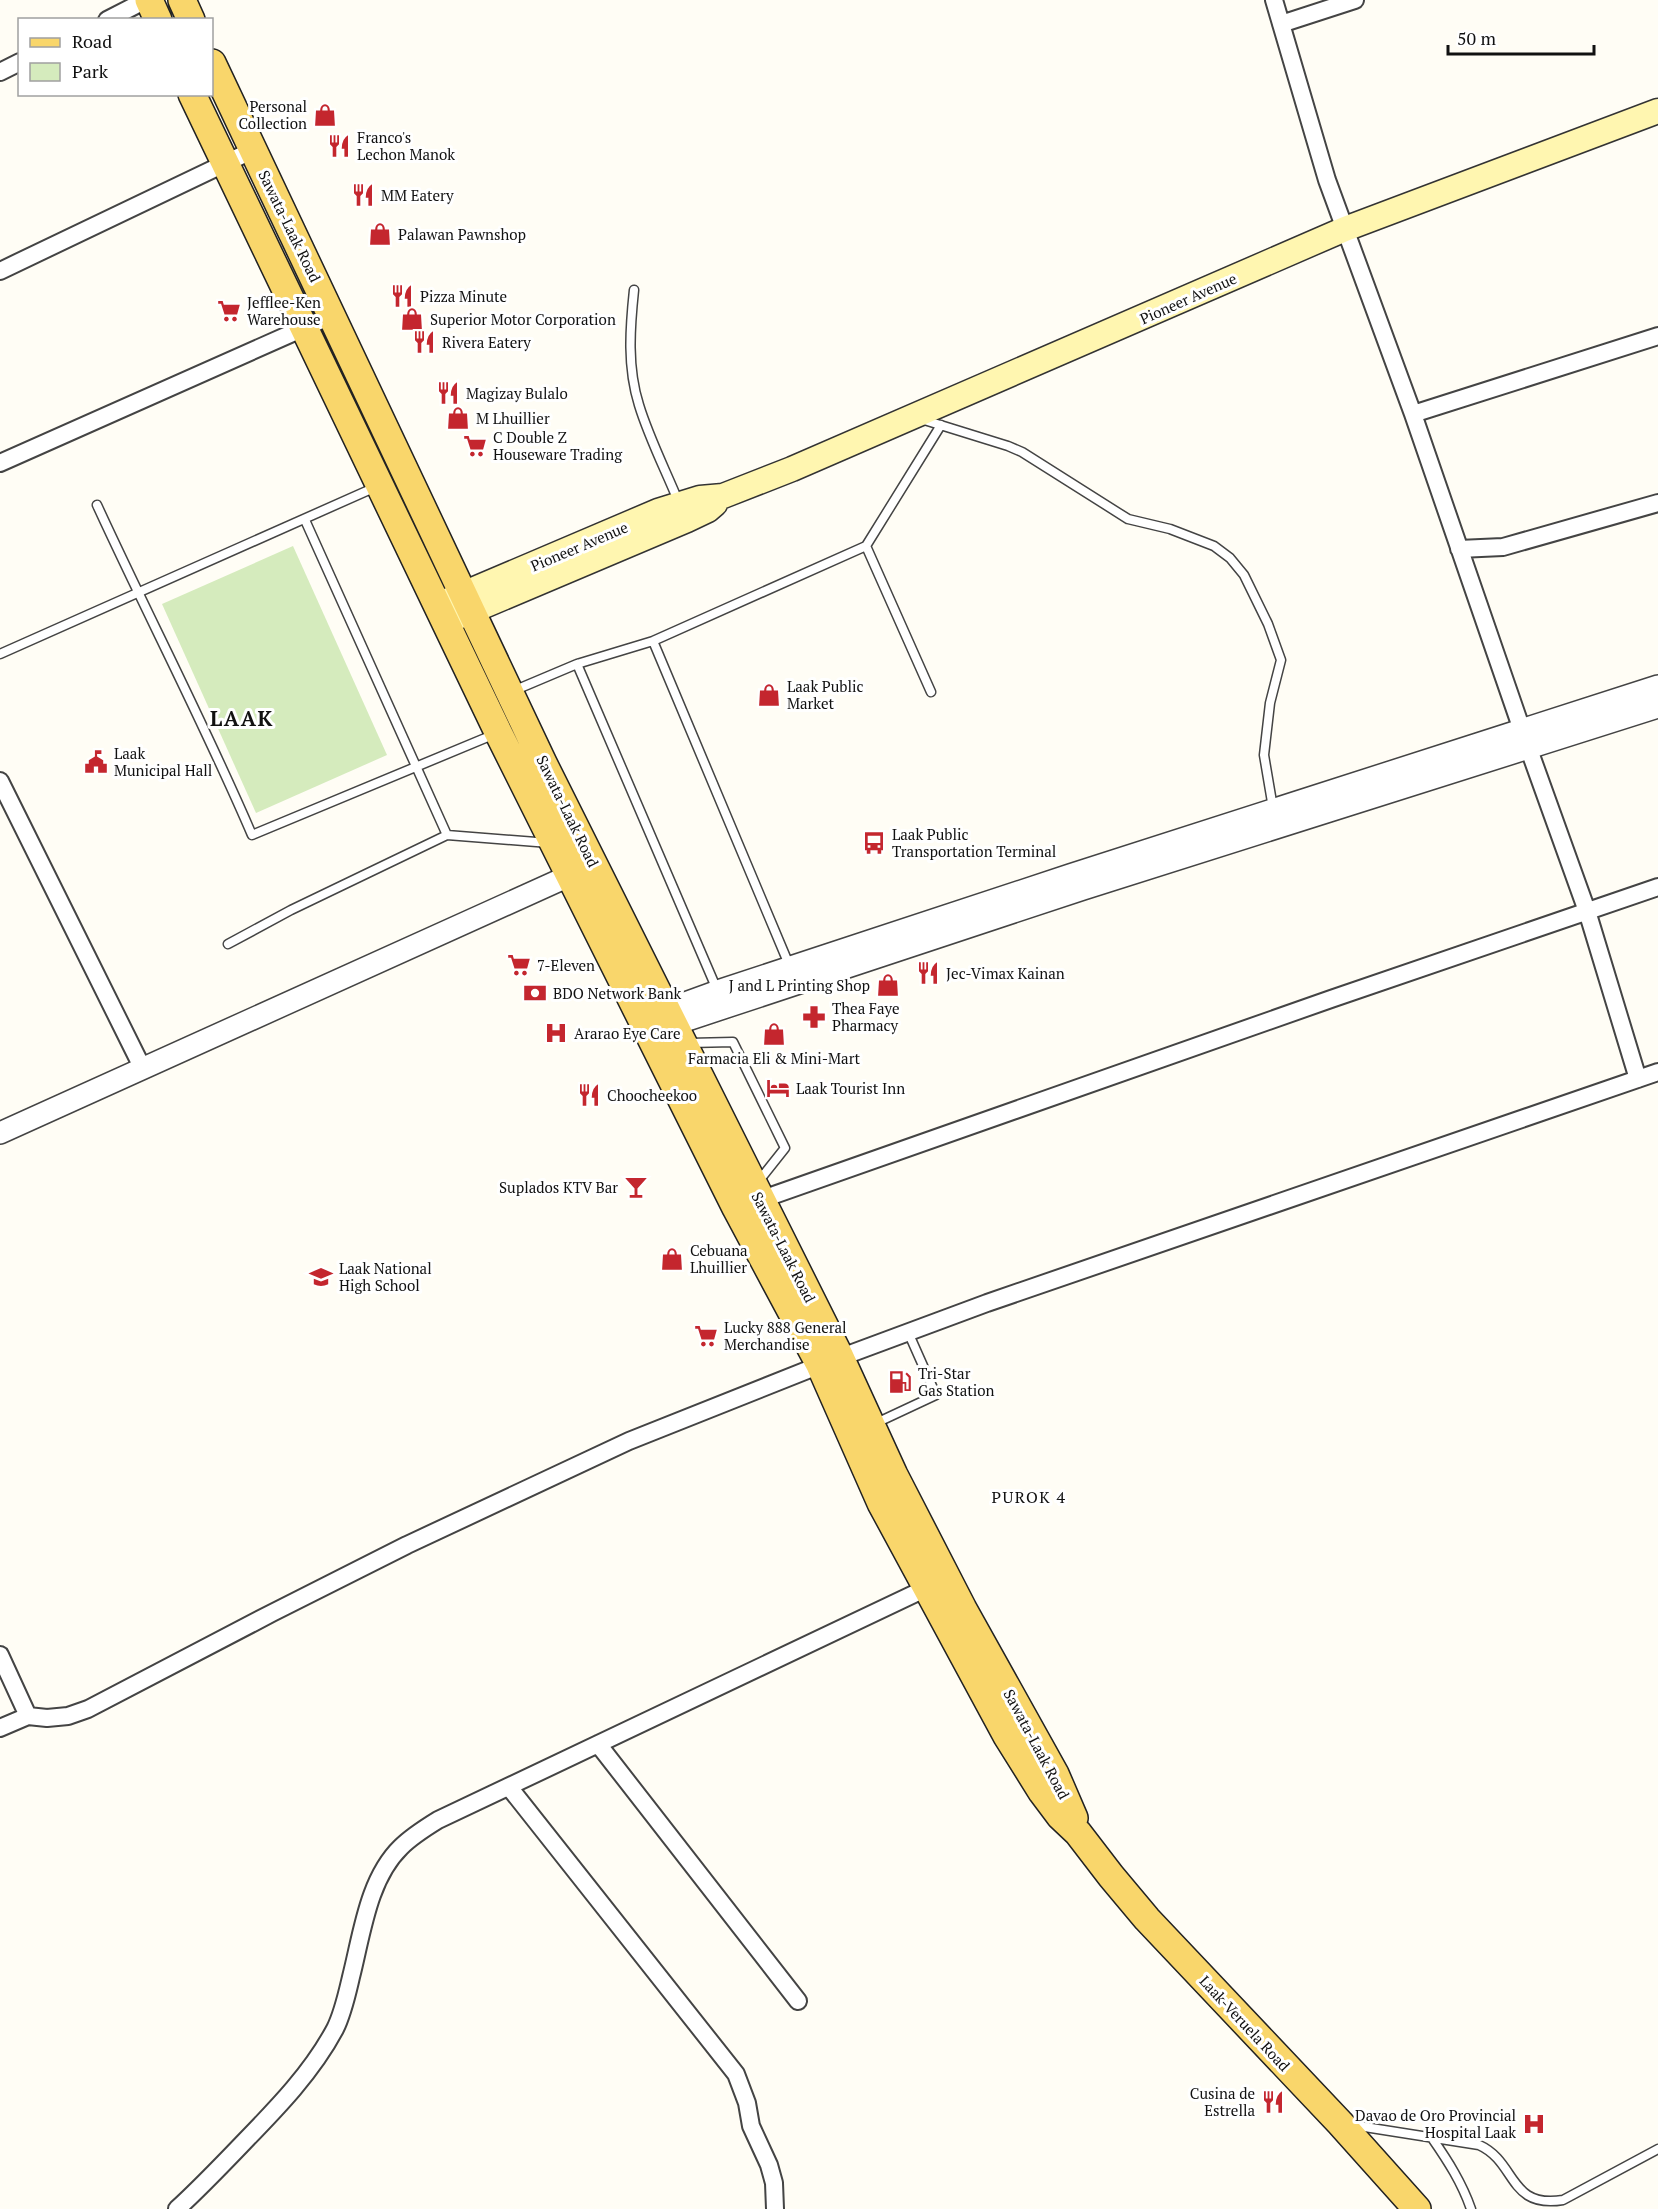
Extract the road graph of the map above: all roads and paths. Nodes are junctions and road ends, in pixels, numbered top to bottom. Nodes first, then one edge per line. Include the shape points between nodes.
1 (148, 0) edge
2 (182, 0) edge
3 (1274, 0) edge
4 (1355, 0) edge
5 (111, 18) edge
6 (157, 18) edge
7 (190, 18) edge
8 (1281, 24) junction
9 (18, 63) edge
10 (213, 65) edge
11 (0, 72) edge
12 (193, 96) edge
13 (1658, 111) edge
14 (253, 150) junction
15 (224, 164) junction
16 (1345, 229) junction
17 (0, 271) edge
18 (634, 290) dead end
19 (333, 315) junction
20 (304, 327) junction
21 (1658, 336) edge
22 (1413, 414) junction
23 (914, 417) junction
24 (941, 425) junction
25 (0, 463) edge
26 (393, 478) junction
27 (1658, 503) edge
28 (97, 505) dead end
29 (683, 513) junction
30 (305, 520) junction
31 (866, 546) junction
32 (1459, 549) junction
33 (137, 593) junction
34 (468, 603) junction
35 (441, 614) junction
36 (653, 641) junction
37 (0, 654) edge
38 (577, 664) junction
39 (1658, 686) edge
40 (511, 692) junction
41 (931, 692) dead end
42 (1658, 707) edge
43 (498, 732) junction
44 (1525, 739) junction
45 (415, 767) junction
46 (0, 781) edge
47 (1273, 811) junction
48 (447, 835) junction
49 (555, 843) junction
50 (571, 875) junction
51 (1658, 887) edge
52 (1587, 910) junction
53 (228, 944) dead end
54 (793, 975) junction
55 (721, 999) junction
56 (662, 1026) junction
57 (143, 1069) junction
58 (1658, 1072) edge
59 (1638, 1079) junction
60 (0, 1133) edge
61 (750, 1198) junction
62 (908, 1332) junction
63 (830, 1361) junction
64 (870, 1425) junction
65 (937, 1583) junction
66 (0, 1654) edge
67 (28, 1716) junction
68 (0, 1728) edge
69 (597, 1744) junction
70 (509, 1786) junction
71 (1078, 1833) joint
72 (798, 2001) dead end
73 (1340, 2123) junction
74 (1432, 2138) junction
75 (1658, 2149) edge
76 (177, 2209) edge
77 (775, 2209) edge
78 (1417, 2209) edge
79 (1471, 2209) edge

1 - 5 street
1 - 6 main road
2 - 7 main road
3 - 8 street
4 - 8 street
8 - 16 street via 1320,160
9 - 11 street
10 - 14 main road, Sawata-Laak Road
12 - 15 main road, Sawata-Laak Road
13 - 16 main road, Pioneer Avenue
14 - 15 street
14 - 19 main road, Sawata-Laak Road
15 - 17 street
15 - 20 main road, Sawata-Laak Road
16 - 22 street
16 - 23 main road, Pioneer Avenue
18 - 29 lane via 629,330 638,404
19 - 20 street
19 - 26 main road, Sawata-Laak Road
20 - 25 street
20 - 26 main road, Sawata-Laak Road
21 - 22 street
22 - 32 street
23 - 24 lane
23 - 29 main road, Pioneer Avenue via 723,496 700,498
24 - 31 lane
24 - 47 lane via 1022,452 1128,519 1170,529 1214,546 1244,575 1281,660 1270,703 1264,755
26 - 30 lane
26 - 34 main road, Sawata-Laak Road
26 - 35 main road, Sawata-Laak Road
27 - 32 street via 1503,547
28 - 33 lane
29 - 34 main road, Pioneer Avenue
30 - 33 lane
30 - 45 lane
31 - 36 lane
31 - 41 lane
32 - 44 street
33 - 37 lane
33 - 45 lane via 200,717 252,835
34 - 35 main road, Pioneer Avenue
34 - 40 main road, Sawata-Laak Road
35 - 43 main road, Sawata-Laak Road
36 - 38 lane
36 - 54 lane
38 - 40 lane
38 - 55 lane
39 - 44 street
40 - 56 main road, Sawata-Laak Road
42 - 44 street
43 - 45 lane
43 - 49 main road, Sawata-Laak Road
44 - 47 street
44 - 52 street
44 - 54 street via 1083,889
45 - 48 lane
46 - 57 street
47 - 54 street via 1060,879
48 - 49 lane
48 - 53 lane
49 - 50 main road, Sawata-Laak Road
50 - 56 main road, Sawata-Laak Road
50 - 57 street
51 - 52 street
52 - 59 street
52 - 61 street
54 - 55 street
55 - 56 street
56 - 61 main road, Sawata-Laak Road
56 - 61 main road, Sawata-Laak Road
56 - 61 lane via 733,1042 785,1148
57 - 60 street
58 - 59 street
59 - 62 street
61 - 63 main road, Sawata-Laak Road
62 - 63 street
62 - 64 lane via 936,1395
63 - 64 main road, Sawata-Laak Road
63 - 65 main road, Sawata-Laak Road via 881,1503
63 - 67 street via 630,1442 518,1493 282,1608 88,1709 68,1716
64 - 65 main road, Sawata-Laak Road
65 - 69 street
65 - 71 main road, Sawata-Laak Road via 1006,1736 1048,1800
66 - 67 street
67 - 68 street
69 - 70 street
69 - 72 street
70 - 76 street via 424,1829 387,1864 369,1908 347,1994 319,2055 282,2104
70 - 77 street via 736,2074 774,2183
71 - 73 main road, Laak-Veruela Road via 1147,1919
73 - 74 lane
73 - 78 main road, Laak-Veruela Road
74 - 75 lane via 1479,2145 1488,2150 1516,2188 1537,2204 1563,2200
74 - 79 lane via 1453,2169

